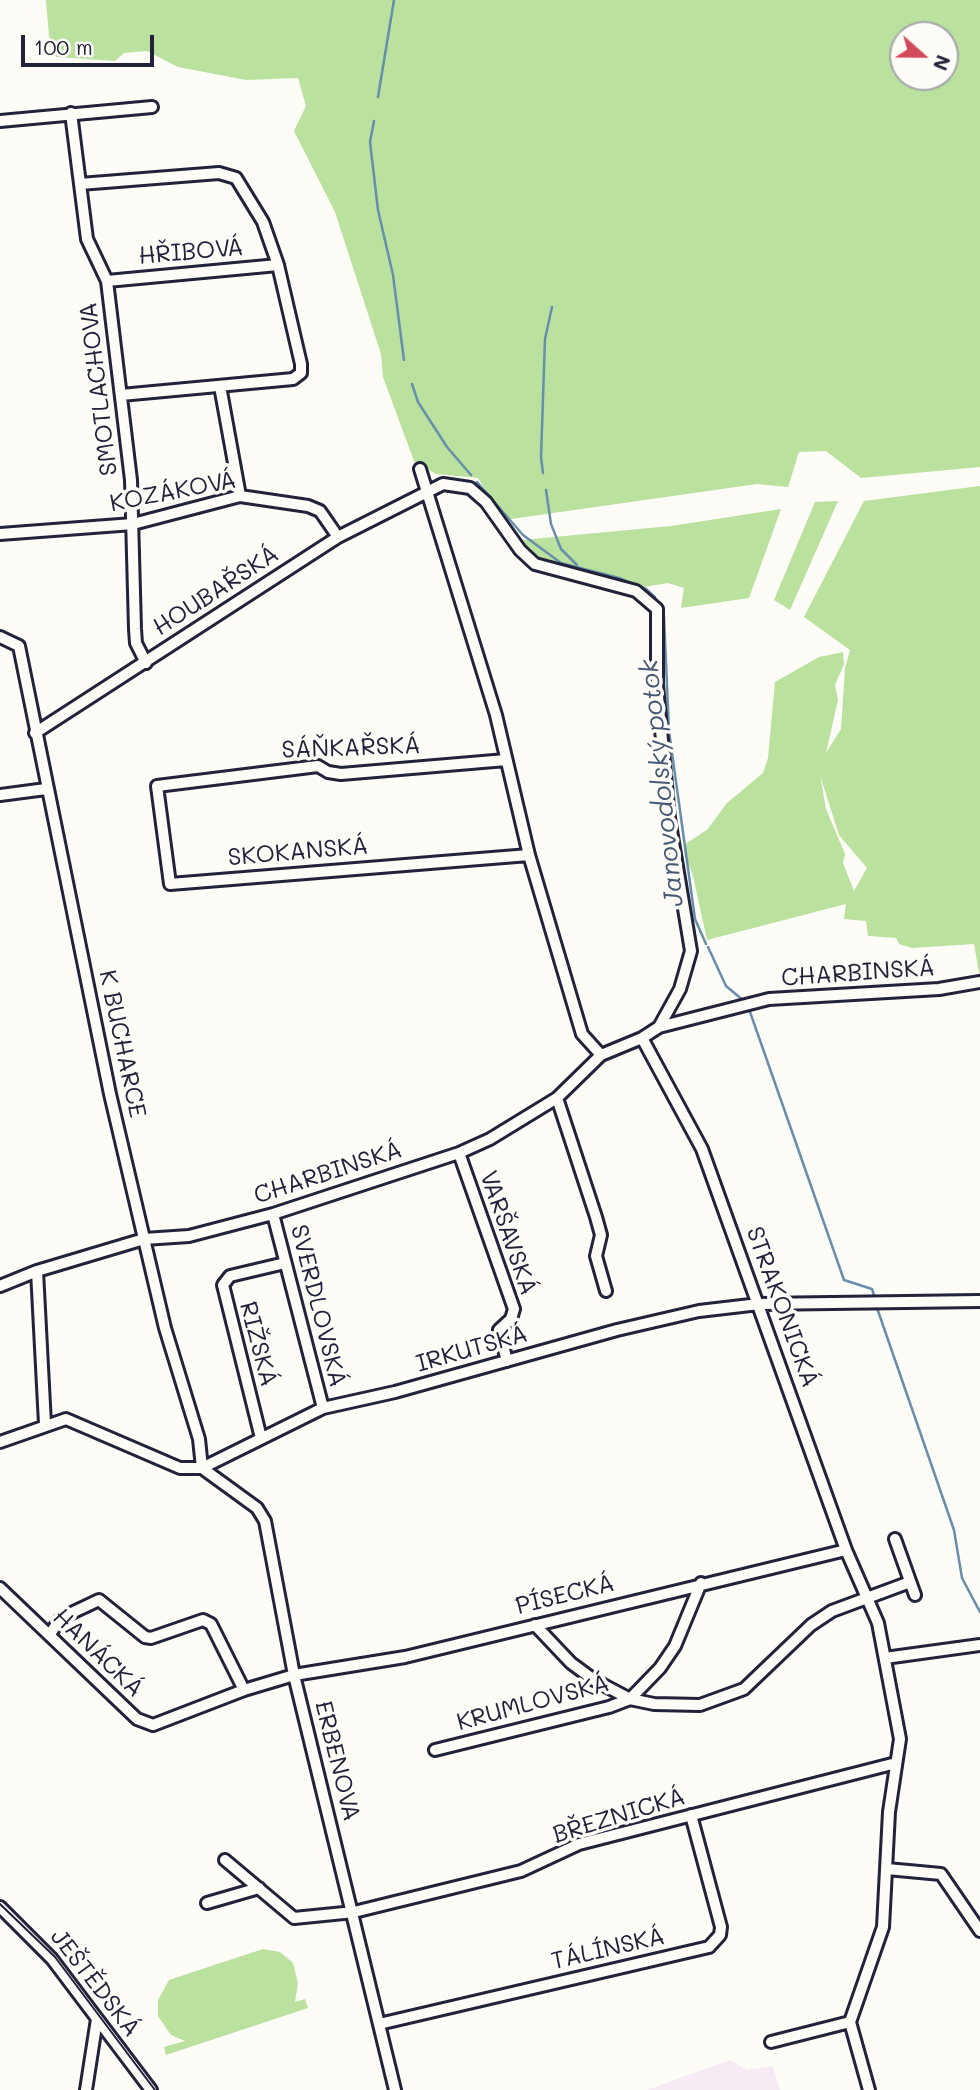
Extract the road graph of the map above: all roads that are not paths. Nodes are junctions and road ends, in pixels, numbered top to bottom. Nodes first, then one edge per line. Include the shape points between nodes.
1 (152, 107) dead end
2 (71, 113) junction
3 (0, 121) edge
4 (80, 184) junction
5 (278, 265) junction
6 (107, 281) junction
7 (220, 386) junction
8 (121, 395) junction
9 (420, 469) dead end
10 (425, 491) junction
11 (240, 496) junction
12 (133, 524) junction
13 (0, 534) edge
14 (338, 537) junction
15 (0, 637) edge
16 (146, 663) junction
17 (35, 733) junction
18 (506, 760) junction
19 (157, 786) joint
20 (46, 789) junction
21 (0, 795) edge
22 (529, 855) junction
23 (979, 982) edge
24 (659, 1027) junction
25 (642, 1038) junction
26 (600, 1055) junction
27 (556, 1098) junction
28 (459, 1153) junction
29 (273, 1214) junction
30 (144, 1239) junction
31 (285, 1263) junction
32 (37, 1271) junction
33 (0, 1286) edge
34 (606, 1291) dead end
35 (980, 1301) edge
36 (759, 1304) junction
37 (507, 1361) junction
38 (323, 1408) junction
39 (45, 1424) junction
40 (261, 1438) junction
41 (0, 1442) edge
42 (202, 1468) junction
43 (895, 1539) dead end
44 (845, 1550) junction
45 (910, 1582) junction
46 (701, 1583) junction
47 (0, 1588) edge
48 (915, 1595) dead end
49 (866, 1597) junction
50 (535, 1625) junction
51 (50, 1634) junction
52 (980, 1646) edge
53 (885, 1658) junction
54 (295, 1675) junction
55 (244, 1690) junction
56 (630, 1699) junction
57 (435, 1750) dead end
58 (896, 1763) junction
59 (691, 1815) junction
60 (225, 1860) dead end
61 (887, 1869) junction
62 (259, 1888) junction
63 (207, 1903) dead end
64 (0, 1907) edge
65 (354, 1912) junction
66 (980, 1931) edge
67 (97, 2019) junction
68 (850, 2022) junction
69 (379, 2024) junction
70 (771, 2042) dead end
71 (86, 2090) edge
72 (151, 2090) edge
73 (395, 2090) edge
74 (869, 2090) edge

1 - 2 street
2 - 3 street
2 - 4 street, SMOTLACHOVA
4 - 5 street via 219,173 236,178 263,222
4 - 6 street, SMOTLACHOVA via 87,239
5 - 6 street, HŘIBOVÁ
5 - 7 street via 301,373 293,379
6 - 8 street, SMOTLACHOVA
7 - 8 street
7 - 11 street
8 - 12 street, SMOTLACHOVA
9 - 10 street
10 - 14 street, HOUBAŘSKÁ
10 - 18 street
10 - 24 street, HOUBAŘSKÁ via 443,484 470,488 535,564 636,592 657,609 657,685 670,818 691,951 680,989
11 - 12 street, KOZÁKOVÁ
11 - 14 street, KOZÁKOVÁ via 320,511
12 - 13 street, KOZÁKOVÁ
12 - 16 street, SMOTLACHOVA via 135,629
14 - 16 street, HOUBAŘSKÁ
15 - 17 street, K BUCHARCE via 19,646
16 - 17 street, HOUBAŘSKÁ
17 - 20 street, K BUCHARCE
18 - 19 street, SÁŇKAŘSKÁ via 341,774 318,766
18 - 22 street
19 - 22 street, SKOKANSKÁ via 170,884
20 - 21 street
20 - 30 street, K BUCHARCE
22 - 26 street via 582,1034
23 - 24 street, CHARBINSKÁ via 939,989 769,999
24 - 25 street, CHARBINSKÁ
25 - 26 street, CHARBINSKÁ
25 - 36 street, STRAKONICKÁ via 702,1149
26 - 27 street, CHARBINSKÁ
27 - 28 street, CHARBINSKÁ
27 - 34 street via 601,1235 596,1255
28 - 29 street, CHARBINSKÁ
28 - 37 street, VARŠAVSKÁ via 514,1309 511,1320 499,1330
29 - 30 street, CHARBINSKÁ via 189,1236
29 - 31 street, SVERDLOVSKÁ
30 - 32 street, CHARBINSKÁ
30 - 42 street, K BUCHARCE via 164,1328 199,1439
31 - 38 street, SVERDLOVSKÁ
31 - 40 street, RIŽSKÁ via 230,1276 223,1284
32 - 33 street, CHARBINSKÁ
32 - 39 street
35 - 36 street, IRKUTSKÁ
36 - 37 street, IRKUTSKÁ via 699,1311
36 - 44 street, STRAKONICKÁ
37 - 38 street, IRKUTSKÁ
38 - 40 street, IRKUTSKÁ
39 - 41 street
39 - 42 street via 66,1419 180,1468
40 - 42 street, IRKUTSKÁ
42 - 54 street, ERBENOVA via 257,1508 265,1521
43 - 45 street
44 - 46 street, PÍSECKÁ
44 - 49 street, STRAKONICKÁ
45 - 48 street
45 - 49 street
46 - 50 street, PÍSECKÁ
46 - 56 street, KRUMLOVSKÁ via 675,1646
47 - 51 street, HANÁCKÁ
49 - 53 street, STRAKONICKÁ via 878,1623
49 - 56 street via 811,1625 744,1689 699,1705
50 - 54 street, PÍSECKÁ via 405,1657
50 - 56 street via 571,1663
51 - 55 street, HANÁCKÁ via 145,1723 168,1721
51 - 55 street via 61,1618 99,1600 145,1637 203,1620 211,1624
52 - 53 street
53 - 58 street, STRAKONICKÁ via 900,1739
54 - 55 street, HANÁCKÁ
54 - 65 street, ERBENOVA
56 - 57 street, KRUMLOVSKÁ
58 - 59 street, BŘEZNICKÁ
58 - 61 street, STRAKONICKÁ
59 - 65 street, BŘEZNICKÁ via 579,1844 521,1871
59 - 69 street, TÁLÍNSKÁ via 721,1927 709,1947
60 - 62 street, BŘEZNICKÁ
61 - 66 street via 941,1874
61 - 68 street, STRAKONICKÁ via 883,1927
62 - 63 street
62 - 65 street, BŘEZNICKÁ via 294,1918
64 - 67 street, JEŠTĚDSKÁ via 52,1959
65 - 69 street, ERBENOVA
67 - 71 street
67 - 72 street, JEŠTĚDSKÁ
68 - 70 street
68 - 74 street
69 - 73 street, ERBENOVA

